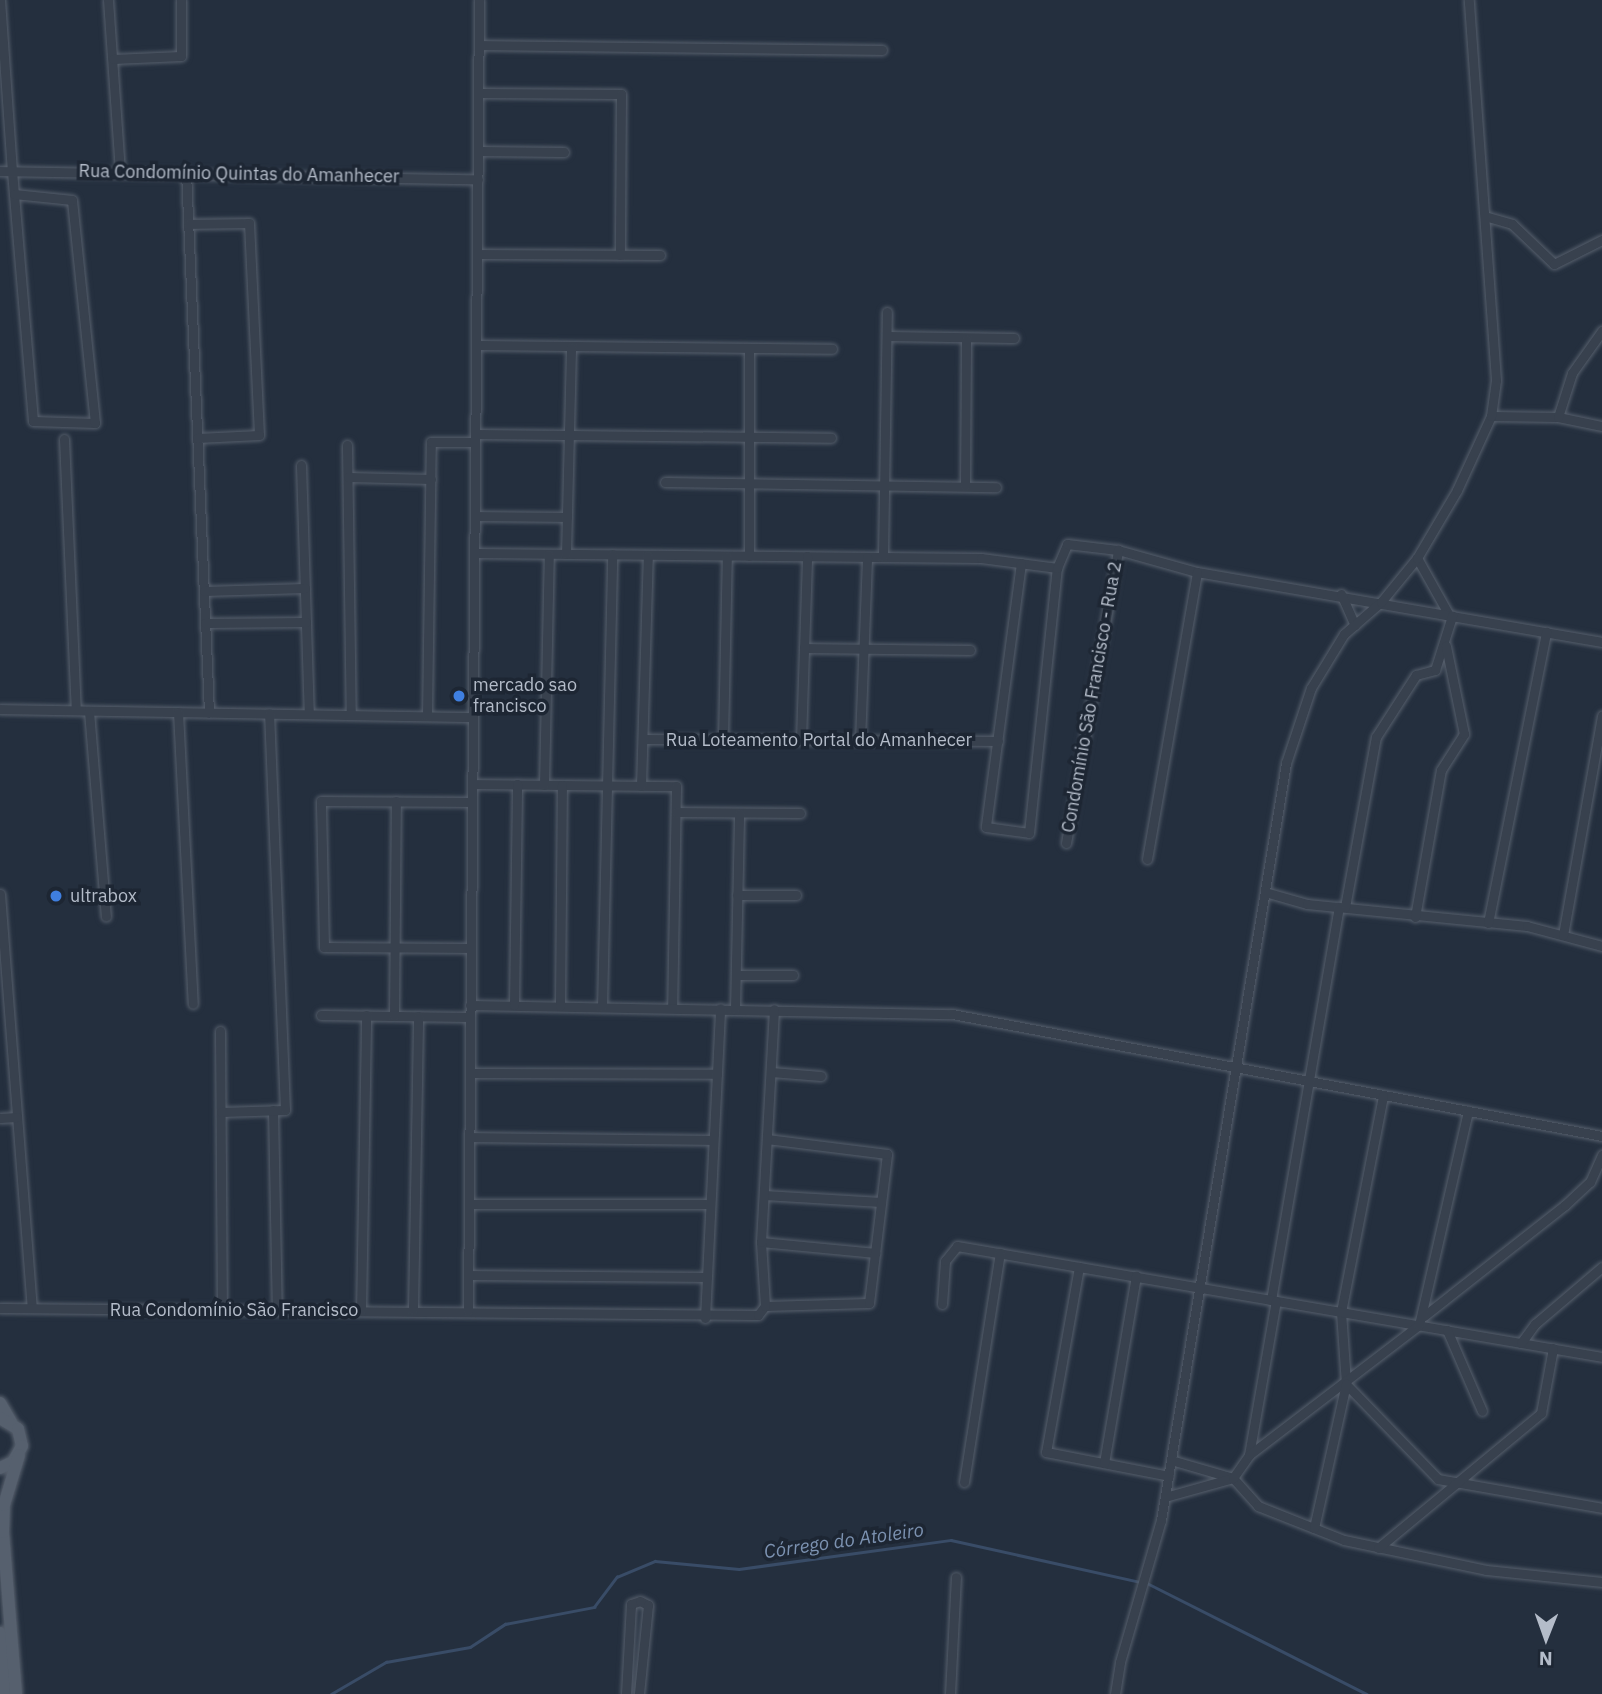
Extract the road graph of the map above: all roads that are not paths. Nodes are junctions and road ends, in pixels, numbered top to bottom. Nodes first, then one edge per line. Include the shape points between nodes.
1 (0, 0) edge
2 (108, 0) edge
3 (181, 0) edge
4 (480, 0) edge
5 (1469, 0) edge
6 (479, 45) junction
7 (882, 50) dead end
8 (113, 59) junction
9 (479, 93) junction
10 (478, 151) junction
11 (564, 152) dead end
12 (0, 171) edge
13 (12, 171) junction
14 (120, 171) junction
15 (186, 171) junction
16 (478, 178) junction
17 (14, 194) junction
18 (1488, 217) junction
19 (188, 224) junction
20 (1602, 240) edge
21 (477, 254) junction
22 (620, 255) junction
23 (660, 255) dead end
24 (887, 312) dead end
25 (1602, 331) edge
26 (887, 336) junction
27 (1014, 338) dead end
28 (966, 339) junction
29 (477, 345) junction
30 (571, 346) junction
31 (749, 348) junction
32 (832, 349) dead end
33 (1490, 416) junction
34 (1558, 417) junction
35 (1602, 426) edge
36 (569, 435) junction
37 (749, 437) junction
38 (197, 438) junction
39 (475, 438) junction
40 (831, 438) dead end
41 (64, 439) dead end
42 (347, 445) dead end
43 (301, 465) dead end
44 (348, 477) junction
45 (431, 479) junction
46 (665, 482) dead end
47 (749, 484) junction
48 (886, 486) junction
49 (965, 486) junction
50 (996, 487) dead end
51 (475, 516) junction
52 (567, 517) junction
53 (1118, 550) junction
54 (474, 553) junction
55 (549, 554) junction
56 (566, 554) junction
57 (612, 554) junction
58 (648, 555) junction
59 (727, 556) junction
60 (748, 556) junction
61 (807, 556) junction
62 (867, 557) junction
63 (883, 557) junction
64 (1417, 558) junction
65 (1021, 563) junction
66 (1057, 568) junction
67 (1197, 572) junction
68 (305, 588) junction
69 (204, 591) junction
70 (1341, 594) junction
71 (1381, 602) junction
72 (1450, 616) junction
73 (306, 621) junction
74 (205, 623) junction
75 (1355, 625) junction
76 (1546, 632) junction
77 (1602, 642) edge
78 (1445, 644) junction
79 (804, 649) junction
80 (863, 649) junction
81 (970, 650) dead end
82 (0, 709) edge
83 (76, 710) junction
84 (89, 711) junction
85 (178, 712) junction
86 (209, 713) junction
87 (269, 713) junction
88 (309, 714) junction
89 (351, 715) junction
90 (1602, 715) edge
91 (427, 716) junction
92 (473, 717) junction
93 (644, 739) junction
94 (723, 740) junction
95 (801, 740) junction
96 (859, 741) junction
97 (998, 741) junction
98 (472, 784) junction
99 (517, 784) junction
100 (544, 785) junction
101 (562, 785) junction
102 (605, 786) junction
103 (641, 786) junction
104 (396, 801) junction
105 (472, 802) junction
106 (676, 812) junction
107 (739, 813) junction
108 (800, 813) dead end
109 (1066, 843) dead end
110 (1147, 859) dead end
111 (1265, 892) junction
112 (0, 894) edge
113 (737, 895) junction
114 (796, 895) dead end
115 (1342, 907) junction
116 (106, 916) dead end
117 (1415, 917) junction
118 (1488, 923) junction
119 (1563, 935) junction
120 (2, 944) edge
121 (1602, 946) edge
122 (395, 947) junction
123 (471, 948) junction
124 (736, 975) junction
125 (793, 975) dead end
126 (193, 1004) dead end
127 (470, 1005) junction
128 (514, 1006) junction
129 (560, 1006) junction
130 (601, 1007) junction
131 (672, 1008) junction
132 (720, 1009) junction
133 (735, 1009) junction
134 (774, 1009) junction
135 (321, 1015) dead end
136 (366, 1015) junction
137 (394, 1016) junction
138 (418, 1016) junction
139 (470, 1017) junction
140 (220, 1031) dead end
141 (1236, 1068) junction
142 (771, 1072) junction
143 (470, 1073) junction
144 (717, 1074) junction
145 (821, 1076) dead end
146 (1309, 1082) junction
147 (1383, 1096) junction
148 (273, 1110) junction
149 (1468, 1111) junction
150 (221, 1112) junction
151 (17, 1117) junction
152 (0, 1118) edge
153 (1602, 1136) edge
154 (469, 1137) junction
155 (767, 1139) junction
156 (713, 1140) junction
157 (1602, 1155) edge
158 (764, 1195) junction
159 (881, 1202) junction
160 (468, 1204) junction
161 (709, 1204) junction
162 (761, 1242) junction
163 (875, 1253) junction
164 (1000, 1253) junction
165 (1079, 1267) junction
166 (1602, 1267) edge
167 (468, 1275) junction
168 (1136, 1276) junction
169 (706, 1277) junction
170 (1200, 1287) junction
171 (1273, 1300) junction
172 (942, 1304) dead end
173 (765, 1306) junction
174 (0, 1308) edge
175 (32, 1308) junction
176 (222, 1309) junction
177 (276, 1310) junction
178 (413, 1310) junction
179 (361, 1311) junction
180 (468, 1311) junction
181 (1341, 1312) junction
182 (1424, 1316) junction
183 (705, 1318) junction
184 (1419, 1325) junction
185 (1447, 1330) junction
186 (1521, 1343) junction
187 (1553, 1348) junction
188 (1602, 1357) edge
189 (1346, 1384) junction
190 (0, 1403) edge
191 (1482, 1411) dead end
192 (6, 1420) edge
193 (19, 1455) junction
194 (1250, 1455) junction
195 (1171, 1460) junction
196 (1104, 1464) junction
197 (0, 1468) edge
198 (1169, 1476) junction
199 (1233, 1478) junction
200 (964, 1482) dead end
201 (1455, 1484) junction
202 (1165, 1497) junction
203 (1602, 1508) edge
204 (1314, 1528) junction
205 (1397, 1534) junction
206 (1378, 1548) junction
207 (1406, 1554) junction
208 (956, 1577) dead end
209 (1602, 1582) edge
210 (0, 1633) edge
211 (4, 1694) edge
212 (16, 1694) edge
213 (626, 1694) edge
214 (639, 1694) edge
215 (950, 1694) edge
216 (1115, 1694) edge

1 - 13 street
2 - 8 street
3 - 8 street via 181,56
4 - 6 street
5 - 18 street
6 - 7 street
6 - 9 street
8 - 14 street
9 - 10 street
9 - 22 street via 621,93
10 - 11 street
10 - 16 street
12 - 13 street, Rua Condomínio Quintas do Amanhecer
13 - 14 street, Rua Condomínio Quintas do Amanhecer
13 - 17 street
14 - 15 street, Rua Condomínio Quintas do Amanhecer
15 - 16 street, Rua Condomínio Quintas do Amanhecer
15 - 19 street
16 - 21 street
17 - 17 street, Rua Condomínio Quintas do Amanhecer via 72,200 95,423 33,421
18 - 20 street via 1512,225 1554,264
18 - 33 street via 1496,380
19 - 38 street
19 - 38 street via 249,223 259,435
21 - 22 street
21 - 29 street
22 - 23 street
24 - 26 street
25 - 34 street via 1573,373
26 - 28 street
26 - 48 street
27 - 28 street
28 - 49 street
29 - 30 street
29 - 39 street
30 - 31 street
30 - 36 street
31 - 32 street
31 - 37 street
33 - 34 street
33 - 64 street via 1457,491
34 - 35 street
36 - 37 street
36 - 39 street
36 - 52 street
37 - 40 street
37 - 47 street
38 - 69 street
39 - 45 street via 431,442
39 - 51 street
41 - 83 street
42 - 44 street
43 - 68 street
44 - 45 street
44 - 89 street
45 - 91 street
46 - 47 street
47 - 48 street
47 - 60 street
48 - 49 street
48 - 63 street
49 - 50 street
51 - 52 street
51 - 54 street
52 - 56 street
53 - 66 street via 1067,544
53 - 67 street
53 - 109 street, Condomínio São Francisco - Rua 2
54 - 55 street
54 - 92 street
55 - 56 street
55 - 100 street
56 - 57 street
57 - 58 street
57 - 102 street
58 - 59 street
58 - 93 street
59 - 60 street
59 - 94 street
60 - 61 street
61 - 62 street
61 - 79 street
62 - 63 street
62 - 80 street
63 - 65 street
64 - 71 street
64 - 72 street
65 - 66 street
65 - 97 street
66 - 97 street via 1028,833 986,827
67 - 70 street
67 - 110 street
68 - 69 street
68 - 73 street
69 - 74 street
70 - 71 street
70 - 75 street
71 - 72 street
71 - 75 street
72 - 76 street
72 - 78 street
73 - 74 street
73 - 88 street
74 - 86 street
75 - 111 street via 1311,688 1286,763
76 - 77 street
76 - 118 street
78 - 115 street via 1435,670 1416,675 1376,737
78 - 117 street via 1464,734 1441,770
79 - 80 street
79 - 95 street
80 - 81 street
80 - 96 street
82 - 83 street
83 - 84 street
84 - 85 street
84 - 116 street
85 - 86 street
85 - 126 street
86 - 87 street
87 - 88 street
87 - 148 street via 285,1110
88 - 89 street
89 - 91 street
90 - 119 street
91 - 92 street
92 - 98 street
93 - 94 street, Rua Loteamento Portal do Amanhecer
93 - 103 street, Rua Loteamento Portal do Amanhecer
94 - 95 street, Rua Loteamento Portal do Amanhecer
95 - 96 street, Rua Loteamento Portal do Amanhecer
96 - 97 street, Rua Loteamento Portal do Amanhecer
98 - 99 street
98 - 105 street
99 - 100 street
99 - 128 street
100 - 101 street
101 - 102 street
101 - 129 street
102 - 103 street
102 - 130 street
103 - 106 street via 676,786
104 - 105 street
104 - 122 street
104 - 122 street via 321,801 324,947
105 - 123 street
106 - 107 street
106 - 131 street
107 - 108 street
107 - 113 street
111 - 115 street
111 - 141 street
112 - 120 street
113 - 114 street
113 - 124 street
115 - 117 street
115 - 146 street
117 - 118 street
118 - 119 street
119 - 121 street
120 - 151 street
122 - 123 street
122 - 137 street
123 - 127 street
124 - 125 street
124 - 133 street
127 - 128 street
127 - 139 street
128 - 129 street
129 - 130 street
130 - 131 street
131 - 132 street
132 - 133 street
132 - 144 street
133 - 134 street
134 - 141 street via 952,1014
134 - 142 street
135 - 136 street
136 - 137 street
136 - 179 street
137 - 138 street
138 - 139 street
138 - 178 street
139 - 143 street
140 - 150 street
141 - 146 street
141 - 170 street
142 - 145 street
142 - 155 street
143 - 144 street
143 - 154 street
144 - 156 street
146 - 147 street
146 - 171 street
147 - 149 street
147 - 181 street
148 - 150 street
148 - 177 street
149 - 153 street
149 - 182 street
150 - 176 street
151 - 152 street
151 - 175 street
154 - 156 street
154 - 160 street
155 - 158 street
155 - 159 street via 887,1154
156 - 161 street
157 - 182 street via 1590,1182 1565,1205
158 - 159 street
158 - 162 street
159 - 163 street
160 - 161 street
160 - 167 street
161 - 169 street
162 - 163 street
162 - 173 street
163 - 173 street, Rua Condomínio São Francisco via 869,1303
164 - 165 street
164 - 172 street via 952,1247 945,1261
164 - 200 street
165 - 168 street
165 - 196 street via 1046,1452
166 - 186 street via 1535,1324
167 - 169 street
167 - 180 street
168 - 170 street
168 - 196 street
169 - 183 street
170 - 171 street
170 - 195 street
171 - 181 street
171 - 194 street
173 - 183 street, Rua Condomínio São Francisco via 751,1317
174 - 175 street, Rua Condomínio São Francisco
175 - 176 street, Rua Condomínio São Francisco
176 - 177 street, Rua Condomínio São Francisco
177 - 179 street, Rua Condomínio São Francisco
178 - 179 street, Rua Condomínio São Francisco
178 - 180 street, Rua Condomínio São Francisco
180 - 183 street, Rua Condomínio São Francisco
181 - 184 street
181 - 189 street
182 - 184 street
184 - 185 street
184 - 189 street
185 - 186 street
185 - 191 street
186 - 187 street
187 - 188 street
187 - 201 street via 1541,1413
189 - 194 street
189 - 201 street via 1438,1479
189 - 204 street
190 - 192 main road
192 - 193 main road via 21,1437
193 - 197 main road
193 - 212 main road via 8,1486 3,1532
194 - 199 street
195 - 198 street
195 - 199 street
196 - 198 street
198 - 202 street
199 - 202 street
199 - 204 street via 1258,1506
201 - 203 street
201 - 205 street
202 - 216 street
204 - 206 street
205 - 206 street
205 - 207 street
206 - 207 street
207 - 209 street via 1486,1570
208 - 215 street
210 - 211 main road
213 - 214 street via 631,1604 640,1601 649,1605

